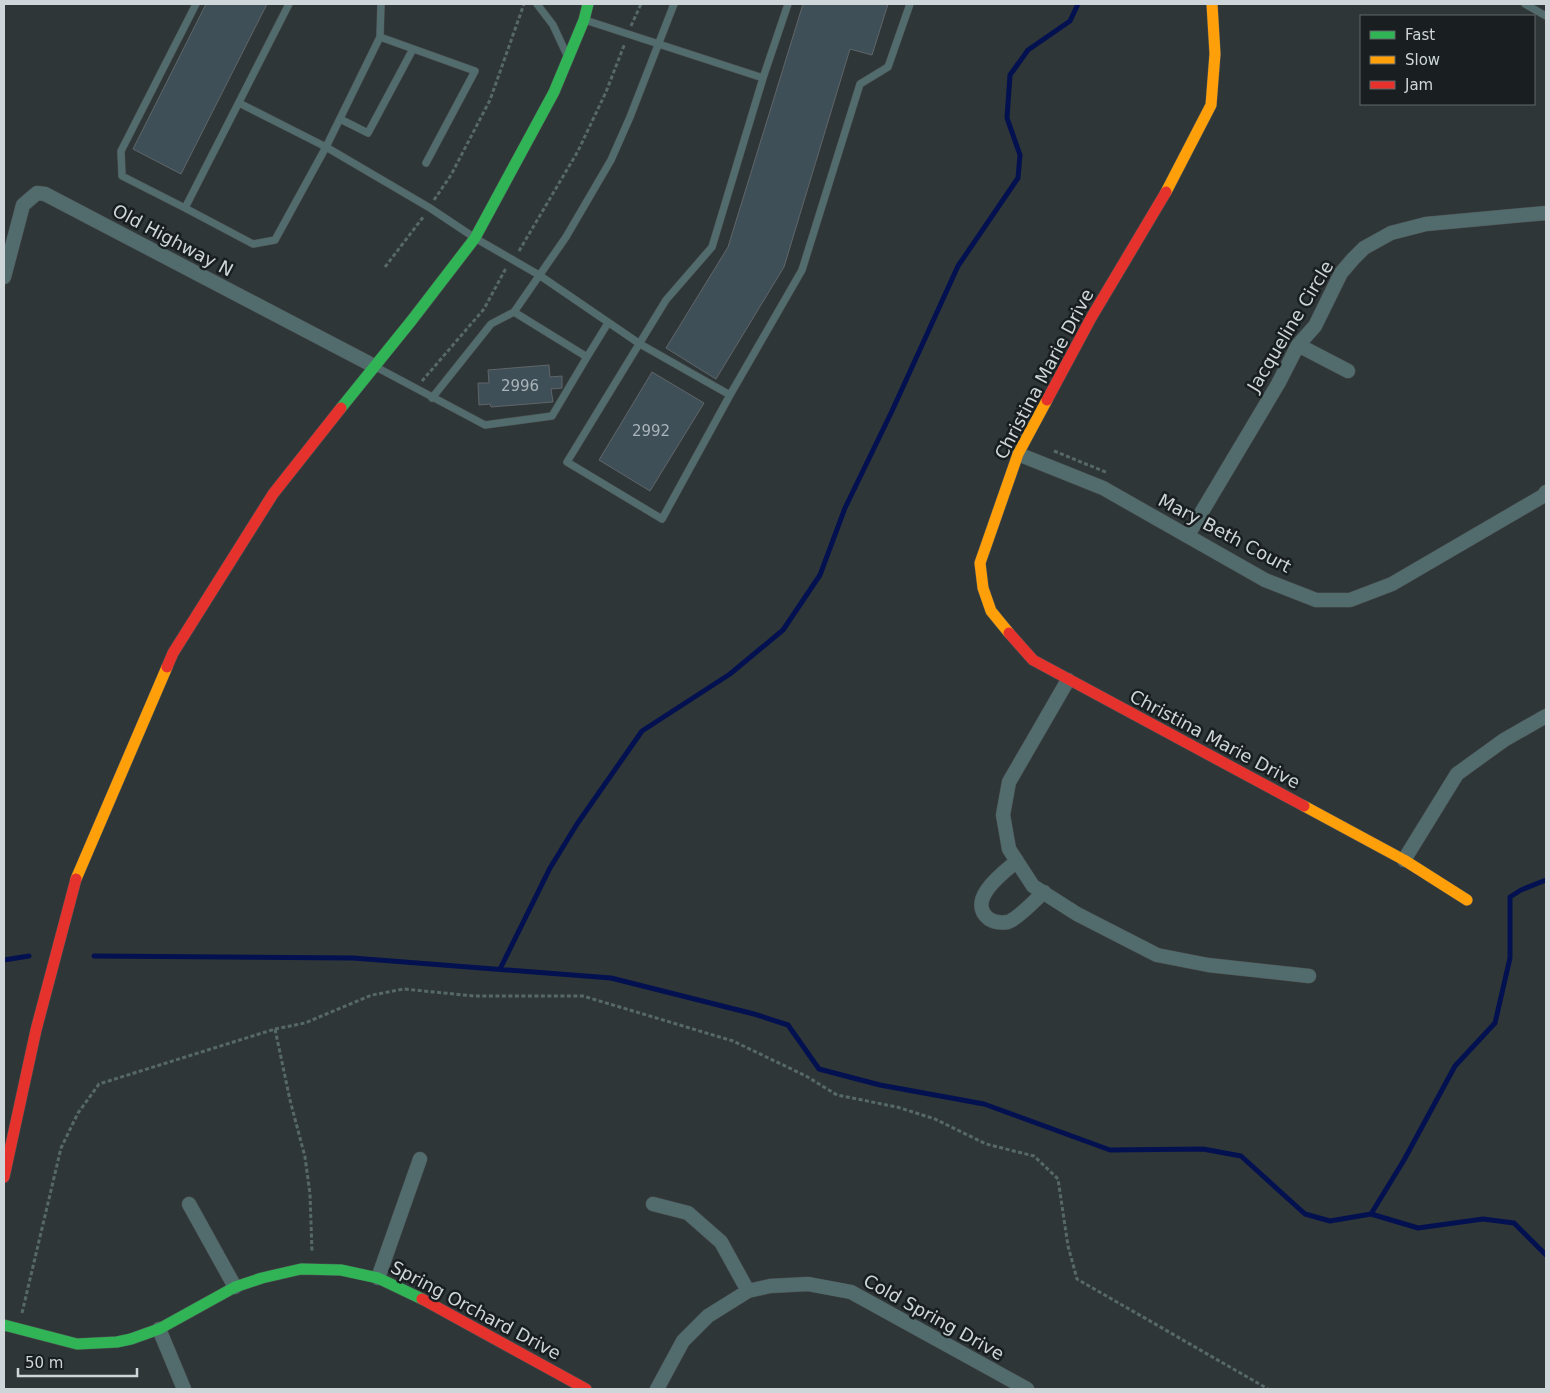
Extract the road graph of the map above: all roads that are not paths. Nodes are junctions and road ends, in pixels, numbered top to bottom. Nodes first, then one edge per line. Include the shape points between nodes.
1 (196, 4) edge
2 (289, 4) edge
3 (381, 4) edge
4 (537, 4) edge
5 (588, 4) edge
6 (674, 4) edge
7 (788, 4) edge
8 (910, 4) edge
9 (1212, 4) edge
10 (1525, 4) edge
11 (1546, 16) edge
12 (584, 20) junction
13 (380, 38) junction
14 (659, 44) junction
15 (412, 49) junction
16 (568, 58) junction
17 (763, 78) junction
18 (239, 103) junction
19 (340, 119) junction
20 (326, 147) junction
21 (426, 163) dead end
22 (186, 208) junction
23 (1546, 213) edge
24 (474, 238) junction
25 (539, 276) junction
26 (4, 277) edge
27 (514, 312) junction
28 (608, 323) junction
29 (640, 344) junction
30 (1298, 345) junction
31 (587, 357) junction
32 (374, 366) junction
33 (1348, 371) dead end
34 (730, 395) junction
35 (432, 398) junction
36 (1018, 454) junction
37 (1546, 492) edge
38 (1188, 535) junction
39 (1068, 680) junction
40 (1546, 716) edge
41 (1404, 860) junction
42 (1017, 862) junction
43 (1044, 892) junction
44 (1467, 900) dead end
45 (1309, 976) dead end
46 (6, 1159) edge
47 (420, 1159) dead end
48 (4, 1177) edge
49 (190, 1204) dead end
50 (653, 1204) dead end
51 (378, 1278) junction
52 (235, 1288) junction
53 (748, 1291) junction
54 (4, 1325) edge
55 (159, 1329) junction
56 (184, 1389) edge
57 (586, 1389) edge
58 (657, 1389) edge
59 (1027, 1389) edge

1 - 22 lane via 120,151 122,176
2 - 18 lane
3 - 13 lane
4 - 16 lane via 553,25
5 - 12 street
6 - 14 lane
7 - 17 lane
8 - 34 lane via 888,67 860,84 802,270
9 - 36 street, Christina Marie Drive via 1215,54 1210,106 1164,198 1091,318
10 - 11 lane
12 - 14 lane
12 - 16 street
13 - 15 lane
13 - 19 lane
14 - 17 lane
14 - 25 lane via 611,160
15 - 19 lane via 368,133
15 - 21 lane via 475,71
16 - 24 street via 554,92
17 - 29 lane via 712,247 666,300
18 - 20 lane
18 - 22 lane
19 - 20 lane
20 - 22 lane via 274,240 253,244
20 - 24 lane via 430,208
23 - 30 street, Jacqueline Circle via 1426,224 1391,233 1352,259 1341,273 1315,326
24 - 25 lane
24 - 32 street
25 - 27 lane
25 - 28 lane
26 - 32 street, Old Highway N via 23,205 37,193 45,194
27 - 31 lane
27 - 35 lane via 491,324
28 - 29 lane
28 - 31 lane
29 - 34 lane
29 - 34 lane via 566,462 662,519
30 - 33 street
30 - 38 street, Jacqueline Circle
31 - 35 lane via 552,416 485,425
32 - 35 lane
32 - 46 street via 273,494 173,653 76,880
36 - 38 street, Mary Beth Court via 1103,488
36 - 39 street, Christina Marie Drive via 980,564 983,588 991,611 1033,660
37 - 38 street, Mary Beth Court via 1392,584 1350,600 1316,600 1265,580
39 - 41 street, Christina Marie Drive
39 - 42 street via 1009,782 1003,815 1009,850
40 - 41 street via 1504,740 1457,774
41 - 44 street, Christina Marie Drive
42 - 43 street via 1033,886
42 - 43 street via 982,896 982,905 990,920 1009,922
43 - 45 street via 1076,914 1157,955 1208,966
46 - 48 street
47 - 51 street
49 - 52 street
50 - 53 street via 688,1213 721,1242
51 - 52 street, Spring Orchard Drive via 341,1270 301,1269
51 - 57 street, Spring Orchard Drive
52 - 55 street, Spring Orchard Drive
53 - 58 street, Cold Spring Drive via 708,1316 682,1341
53 - 59 street, Cold Spring Drive via 808,1284 851,1292
54 - 55 street, Spring Orchard Drive via 77,1344 117,1342
55 - 56 street

